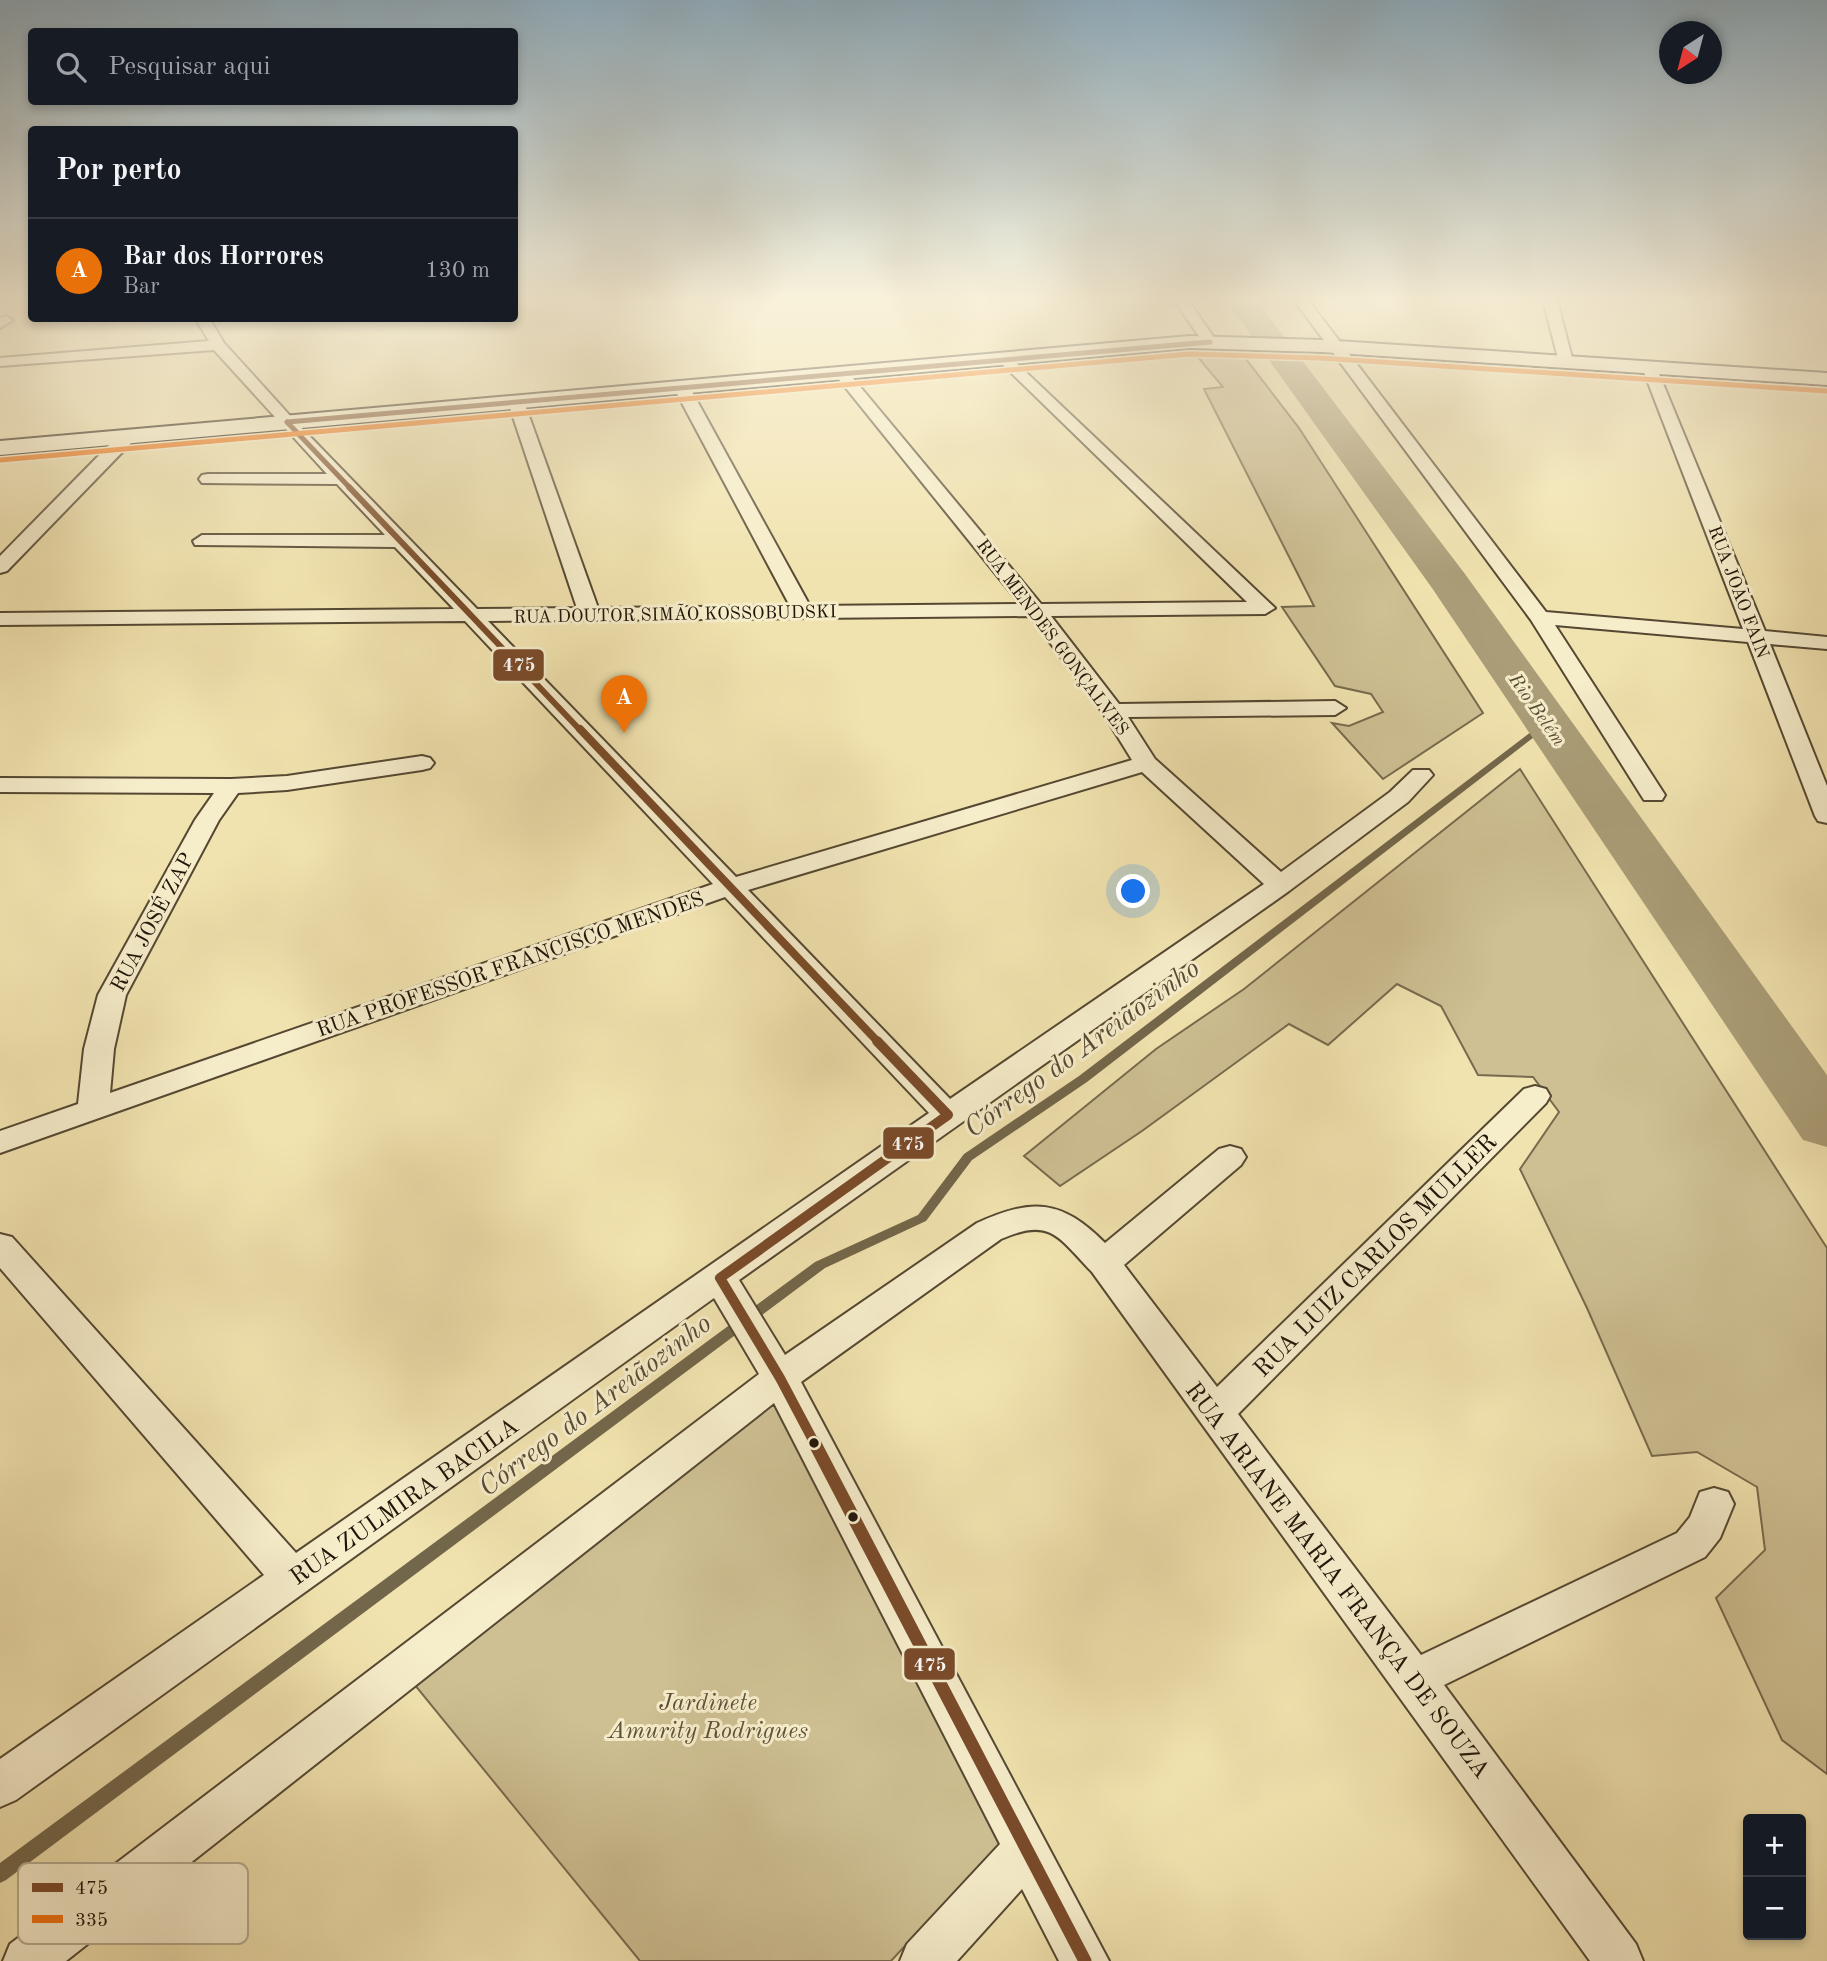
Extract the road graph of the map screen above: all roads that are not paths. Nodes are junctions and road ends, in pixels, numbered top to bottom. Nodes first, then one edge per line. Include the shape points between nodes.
1 (260, 392) edge
2 (640, 392) edge
3 (684, 392) edge
4 (857, 392) edge
5 (1038, 392) edge
6 (1365, 392) edge
7 (1660, 392) edge
8 (516, 402) junction
9 (287, 422) junction
10 (126, 438) junction
11 (0, 448) edge
12 (208, 479) dead end
13 (341, 479) junction
14 (202, 541) dead end
15 (401, 541) junction
16 (0, 567) edge
17 (1034, 608) junction
18 (804, 614) junction
19 (590, 615) junction
20 (472, 616) junction
21 (1540, 618) junction
22 (0, 619) edge
23 (1756, 636) junction
24 (1827, 643) edge
25 (1335, 708) dead end
26 (1113, 711) junction
27 (422, 763) dead end
28 (1146, 763) junction
29 (1421, 775) dead end
30 (0, 785) edge
31 (231, 786) junction
32 (1653, 795) dead end
33 (1827, 816) edge
34 (1280, 885) junction
35 (730, 887) junction
36 (1535, 1096) dead end
37 (93, 1109) junction
38 (948, 1115) junction
39 (0, 1142) edge
40 (1230, 1157) dead end
41 (0, 1246) edge
42 (1104, 1263) junction
43 (720, 1278) junction
44 (780, 1378) junction
45 (1214, 1414) junction
46 (1714, 1504) dead end
47 (293, 1579) junction
48 (1415, 1679) junction
49 (0, 1785) edge
50 (1026, 1850) junction
51 (154, 1863) edge
52 (49, 1944) edge
53 (27, 1961) edge
54 (924, 1961) edge
55 (1085, 1961) edge
56 (1619, 1961) edge

1 - 9 street
2 - 8 main road
3 - 18 street
4 - 17 street, RUA MENDES GONÇALVES
5 - 17 street, RUA DOUTOR SIMÃO KOSSOBUDSKI via 1265,608
6 - 21 street
7 - 23 street, RUA JOÃO FAIN
8 - 9 main road
8 - 19 street
9 - 10 main road
9 - 13 street
10 - 11 main road
10 - 16 street
12 - 13 street
13 - 15 street
14 - 15 street
15 - 20 street
17 - 18 street, RUA DOUTOR SIMÃO KOSSOBUDSKI
17 - 26 street, RUA MENDES GONÇALVES
18 - 19 street, RUA DOUTOR SIMÃO KOSSOBUDSKI
19 - 20 street, RUA DOUTOR SIMÃO KOSSOBUDSKI
20 - 22 street, RUA DOUTOR SIMÃO KOSSOBUDSKI
20 - 35 street
21 - 23 street
21 - 32 street
23 - 24 street
23 - 33 street, RUA JOÃO FAIN
25 - 26 street
26 - 28 street, RUA MENDES GONÇALVES
27 - 31 street via 287,783
28 - 34 street, RUA MENDES GONÇALVES
28 - 35 street, RUA PROFESSOR FRANCISCO MENDES
29 - 34 street, RUA ZULMIRA BACILA via 1399,797
30 - 31 street
31 - 37 street, RUA JOSÉ ZAP via 207,820 112,995 99,1048
34 - 38 street, RUA ZULMIRA BACILA
35 - 37 street, RUA PROFESSOR FRANCISCO MENDES
35 - 38 street
36 - 45 street, RUA LUIZ CARLOS MULLER
37 - 39 street, RUA PROFESSOR FRANCISCO MENDES
38 - 43 street, RUA ZULMIRA BACILA
40 - 42 street
41 - 47 street
42 - 44 street, RUA ARIANE MARIA FRANÇA DE SOUZA via 1068,1226 1043,1215 1017,1217 989,1231
42 - 45 street, RUA ARIANE MARIA FRANÇA DE SOUZA
43 - 44 street
43 - 47 street, RUA ZULMIRA BACILA
44 - 50 street
44 - 51 street
45 - 48 street, RUA ARIANE MARIA FRANÇA DE SOUZA
46 - 48 street via 1706,1527 1691,1545
47 - 49 street, RUA ZULMIRA BACILA
48 - 56 street, RUA ARIANE MARIA FRANÇA DE SOUZA
50 - 54 street
50 - 55 street
52 - 53 street

